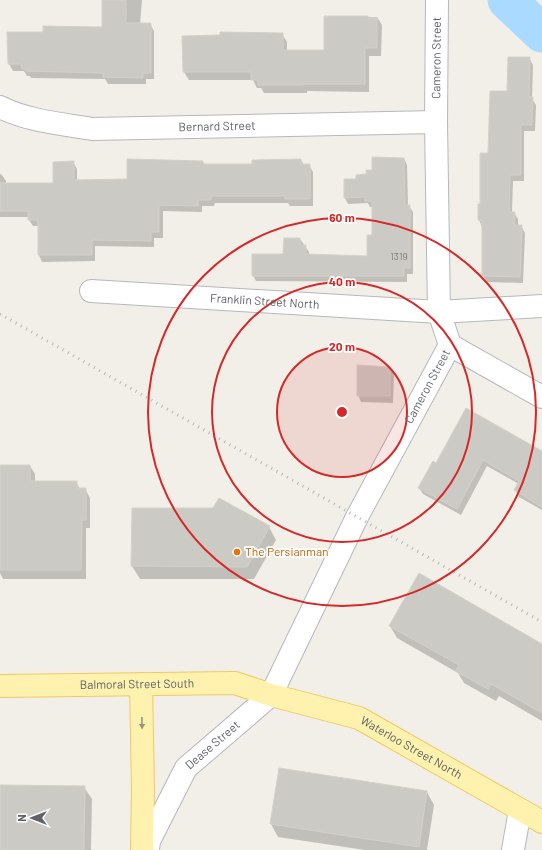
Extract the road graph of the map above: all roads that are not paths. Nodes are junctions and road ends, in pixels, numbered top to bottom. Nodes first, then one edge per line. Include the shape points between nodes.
1 (437, 6) edge
2 (0, 106) edge
3 (436, 122) junction
4 (91, 291) dead end
5 (542, 306) edge
6 (439, 312) junction
7 (450, 345) junction
8 (542, 397) edge
9 (141, 684) junction
10 (0, 686) edge
11 (271, 695) junction
12 (520, 810) junction
13 (542, 822) edge
14 (142, 850) edge
15 (148, 850) edge
16 (513, 850) edge

1 - 3 street, Cameron Street
2 - 3 street, Bernard Street via 18,114 92,129
3 - 6 street, Cameron Street
4 - 6 street, Franklin Street North
5 - 6 street, Franklin Street North
6 - 7 street, Cameron Street
7 - 8 street
7 - 11 street, Cameron Street via 357,517
9 - 10 main road, Balmoral Street South
9 - 11 main road, Balmoral Street South via 235,683
9 -> 14 main road
11 - 12 main road, Waterloo Street North via 359,718
11 - 15 street, Dease Street via 186,768 149,841
12 - 13 main road, Waterloo Street North
12 - 16 street

